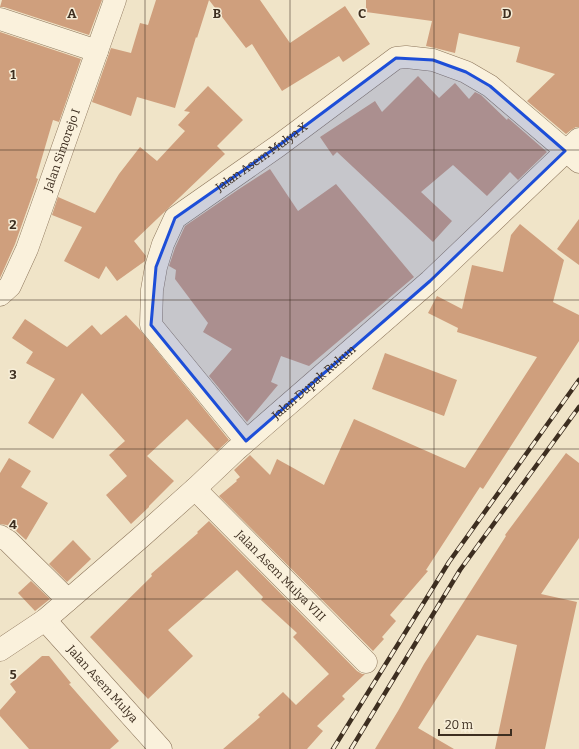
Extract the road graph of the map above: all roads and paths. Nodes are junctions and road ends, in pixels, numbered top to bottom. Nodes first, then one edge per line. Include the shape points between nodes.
1 (115, 0) edge
2 (0, 19) edge
3 (97, 51) junction
4 (574, 151) edge
5 (0, 294) edge
6 (246, 441) junction
7 (195, 489) junction
8 (0, 536) edge
9 (68, 600) junction
10 (45, 620) junction
11 (0, 650) edge
12 (366, 662) dead end
13 (161, 749) edge

1 - 3 street, Jalan Simorejo I
2 - 3 street
3 - 5 street, Jalan Simorejo I via 27,249 10,286
4 - 6 street, Jalan Dupak Rukun via 430,281
4 - 6 street, Jalan Asem Mulya X via 490,86 466,72 433,60 396,58 278,146 174,218 156,267 152,290 151,325
6 - 7 street, Jalan Dupak Rukun
7 - 9 street, Jalan Dupak Rukun
7 - 12 street, Jalan Asem Mulya VIII
8 - 9 street via 8,540
9 - 10 street, Jalan Dupak Rukun
10 - 11 street, Jalan Dupak Rukun
10 - 13 street, Jalan Asem Mulya

